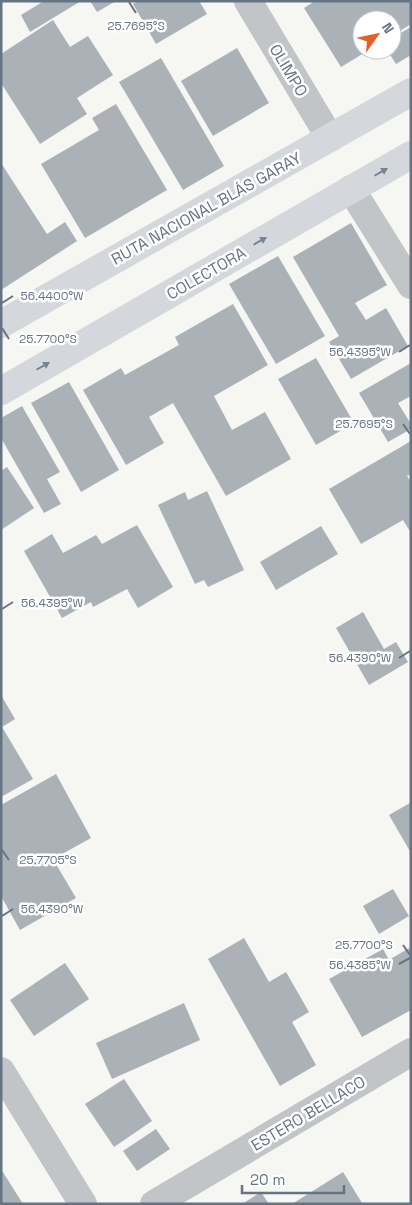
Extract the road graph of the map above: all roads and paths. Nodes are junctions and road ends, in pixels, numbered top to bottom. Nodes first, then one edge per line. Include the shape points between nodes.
1 (248, 1) edge
2 (411, 92) edge
3 (330, 138) junction
4 (411, 155) edge
5 (351, 189) junction
6 (411, 285) edge
7 (1, 324) edge
8 (1, 390) edge
9 (411, 1052) edge
10 (1, 1071) edge
11 (83, 1204) edge
12 (154, 1204) edge

1 - 3 street, OLIMPO
2 - 3 main road, RUTA NACIONAL BLÁS GARAY
3 - 7 main road, RUTA NACIONAL BLÁS GARAY
5 -> 4 main road, COLECTORA
5 - 6 street
8 -> 5 main road, COLECTORA
9 - 12 street, ESTERO BELLACO
10 - 11 street

